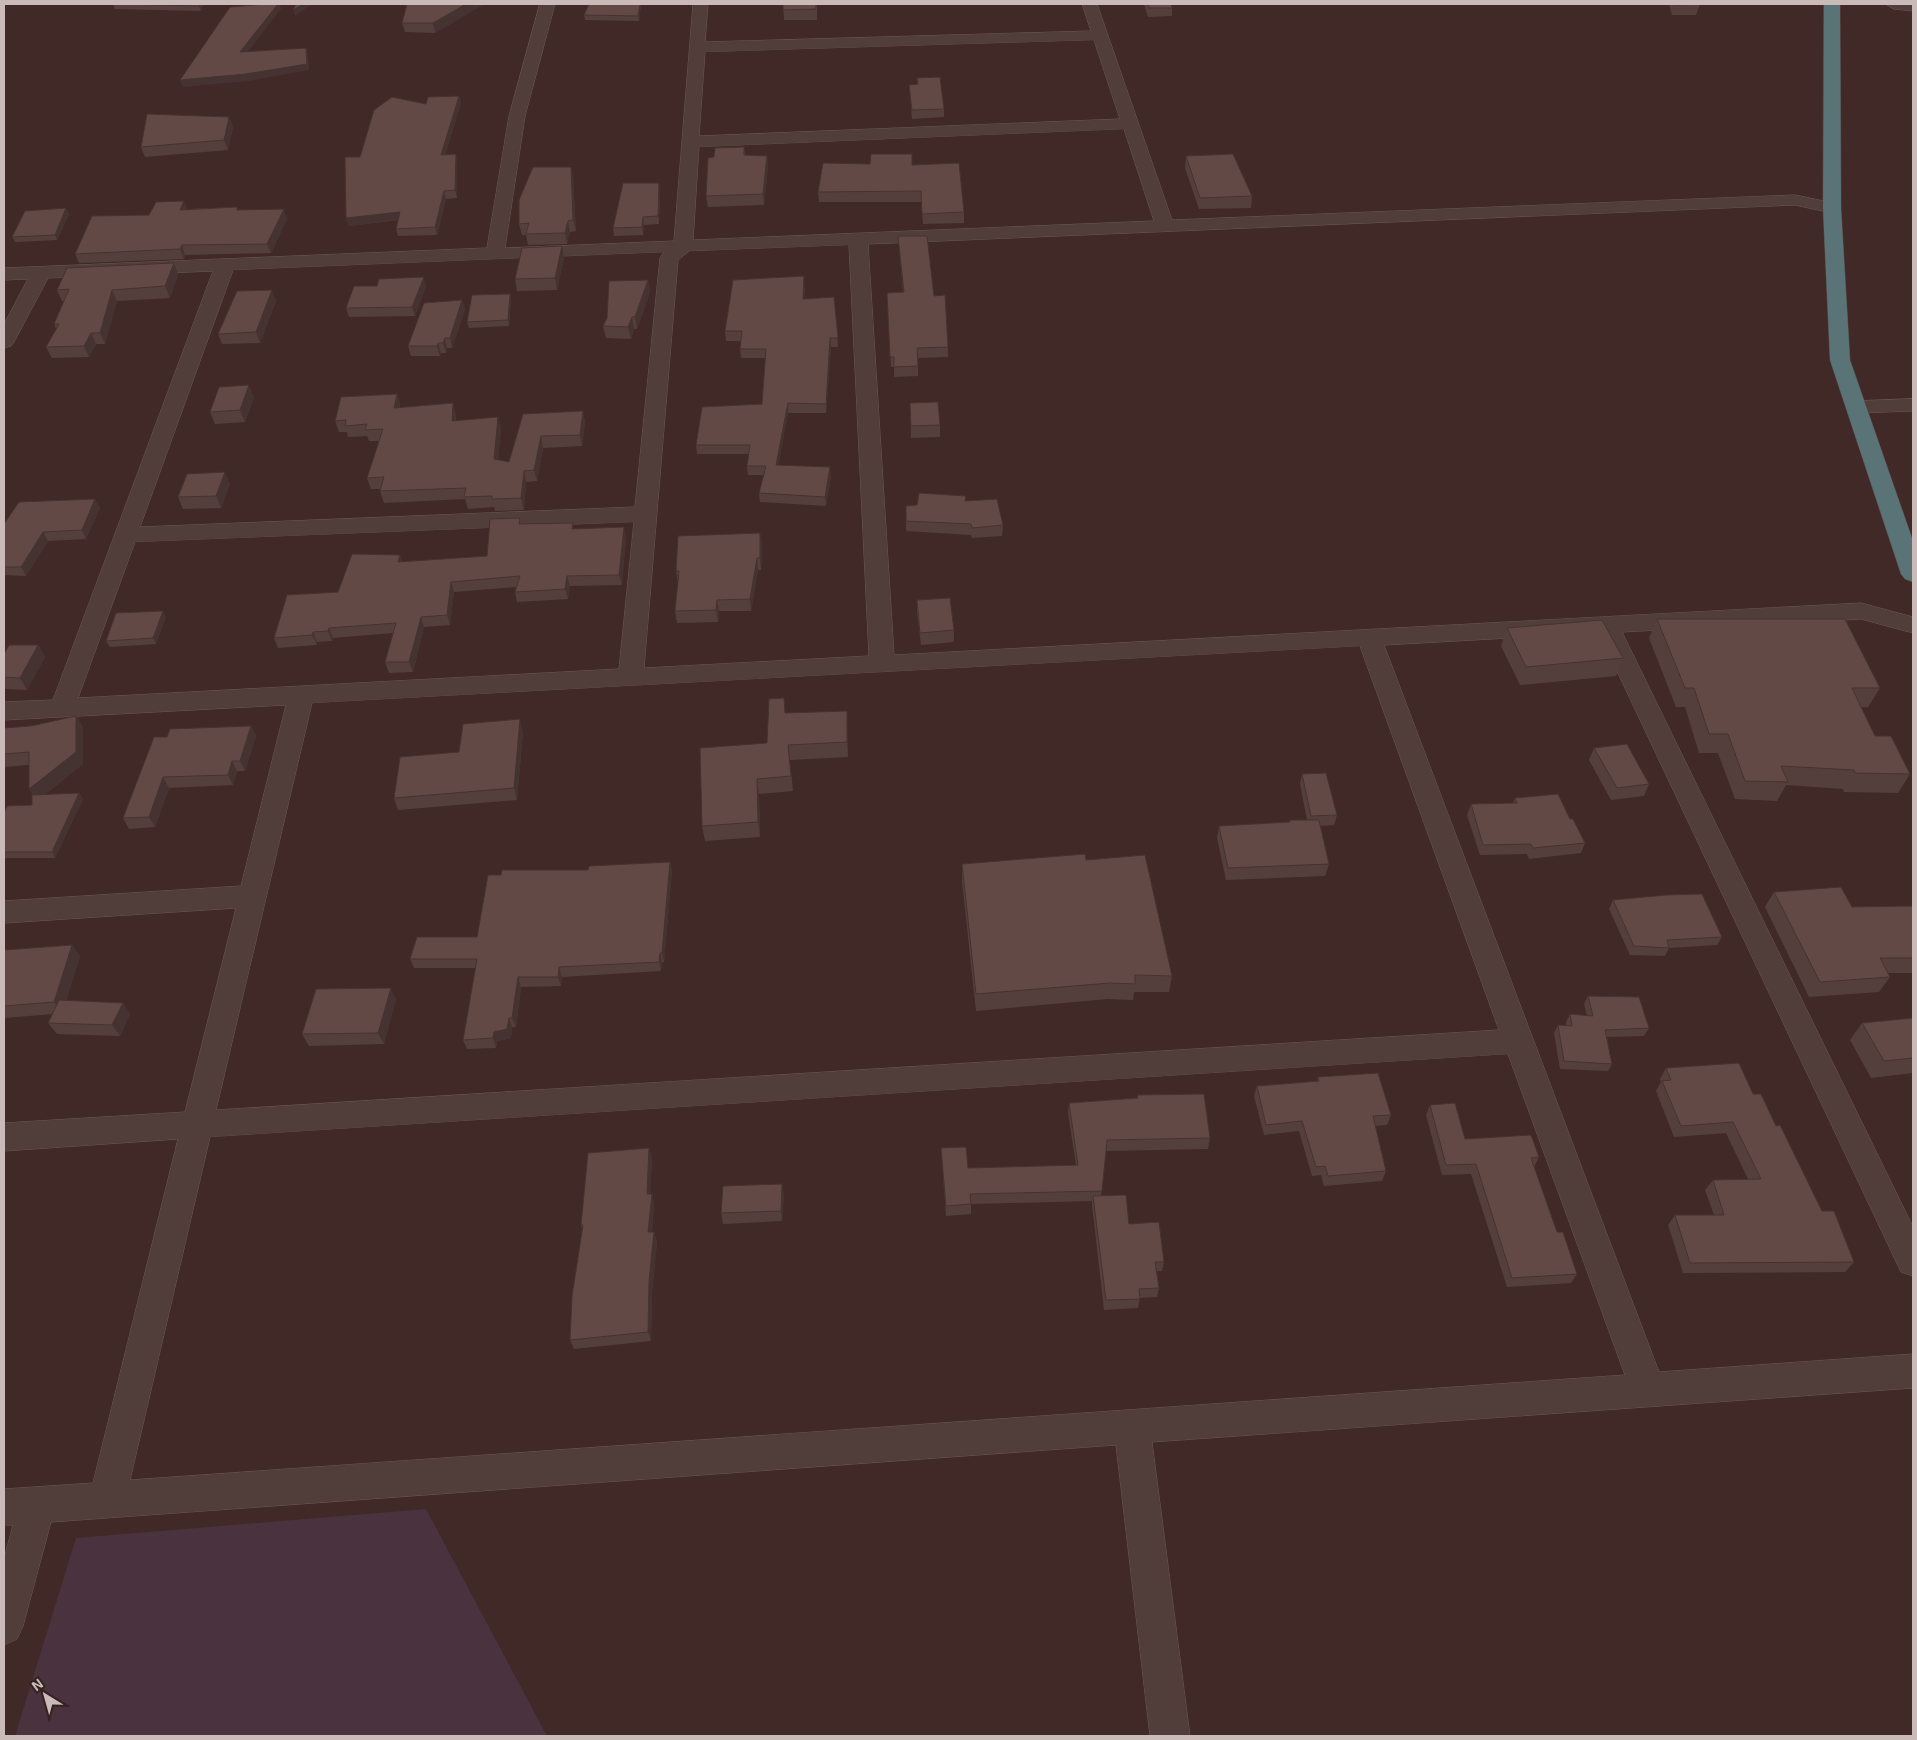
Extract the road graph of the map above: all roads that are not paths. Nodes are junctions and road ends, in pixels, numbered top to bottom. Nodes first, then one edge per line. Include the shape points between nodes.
1 (547, 4) edge
2 (700, 4) edge
3 (1090, 4) edge
4 (1832, 4) edge
5 (1894, 4) edge
6 (1913, 6) edge
7 (1100, 35) junction
8 (697, 47) junction
9 (1130, 124) junction
10 (690, 142) junction
11 (1832, 208) junction
12 (1165, 227) junction
13 (858, 240) junction
14 (683, 247) junction
15 (495, 254) junction
16 (225, 265) junction
17 (41, 273) junction
18 (4, 274) edge
19 (4, 342) edge
20 (1913, 405) edge
21 (1856, 407) junction
22 (646, 514) junction
23 (126, 535) junction
24 (1913, 574) edge
25 (1606, 625) junction
26 (1913, 625) edge
27 (1369, 638) junction
28 (882, 664) junction
29 (631, 678) junction
30 (301, 695) junction
31 (62, 708) junction
32 (4, 711) edge
33 (252, 896) junction
34 (4, 912) edge
35 (1519, 1041) junction
36 (197, 1125) junction
37 (4, 1138) edge
38 (1913, 1261) edge
39 (1913, 1371) edge
40 (1648, 1390) junction
41 (1132, 1426) junction
42 (107, 1499) junction
43 (20, 1506) edge
44 (4, 1626) edge
45 (1170, 1736) edge

1 - 15 street via 517,116
2 - 8 street
3 - 7 street
4 - 11 highway
5 - 6 street
7 - 8 street
7 - 9 street
8 - 10 street
9 - 10 street
9 - 12 street
10 - 14 street
11 - 12 street via 1795,200
11 - 21 highway via 1840,360
12 - 13 street
13 - 14 street
13 - 28 street
14 - 15 street
14 - 22 street via 669,258
15 - 16 street
16 - 17 street
16 - 23 street
17 - 18 street
17 - 19 street
20 - 21 street
21 - 24 highway
22 - 23 street
22 - 29 street
23 - 31 street
25 - 26 street via 1861,611
25 - 27 street
25 - 38 street
27 - 28 street
27 - 35 street
28 - 29 street
29 - 30 street
30 - 31 street
30 - 33 street
31 - 32 street
33 - 34 street
33 - 36 street
35 - 36 street
35 - 40 street
36 - 37 street
36 - 42 street
39 - 40 street
40 - 41 street
41 - 42 street
41 - 45 street
42 - 43 street
43 - 44 street

